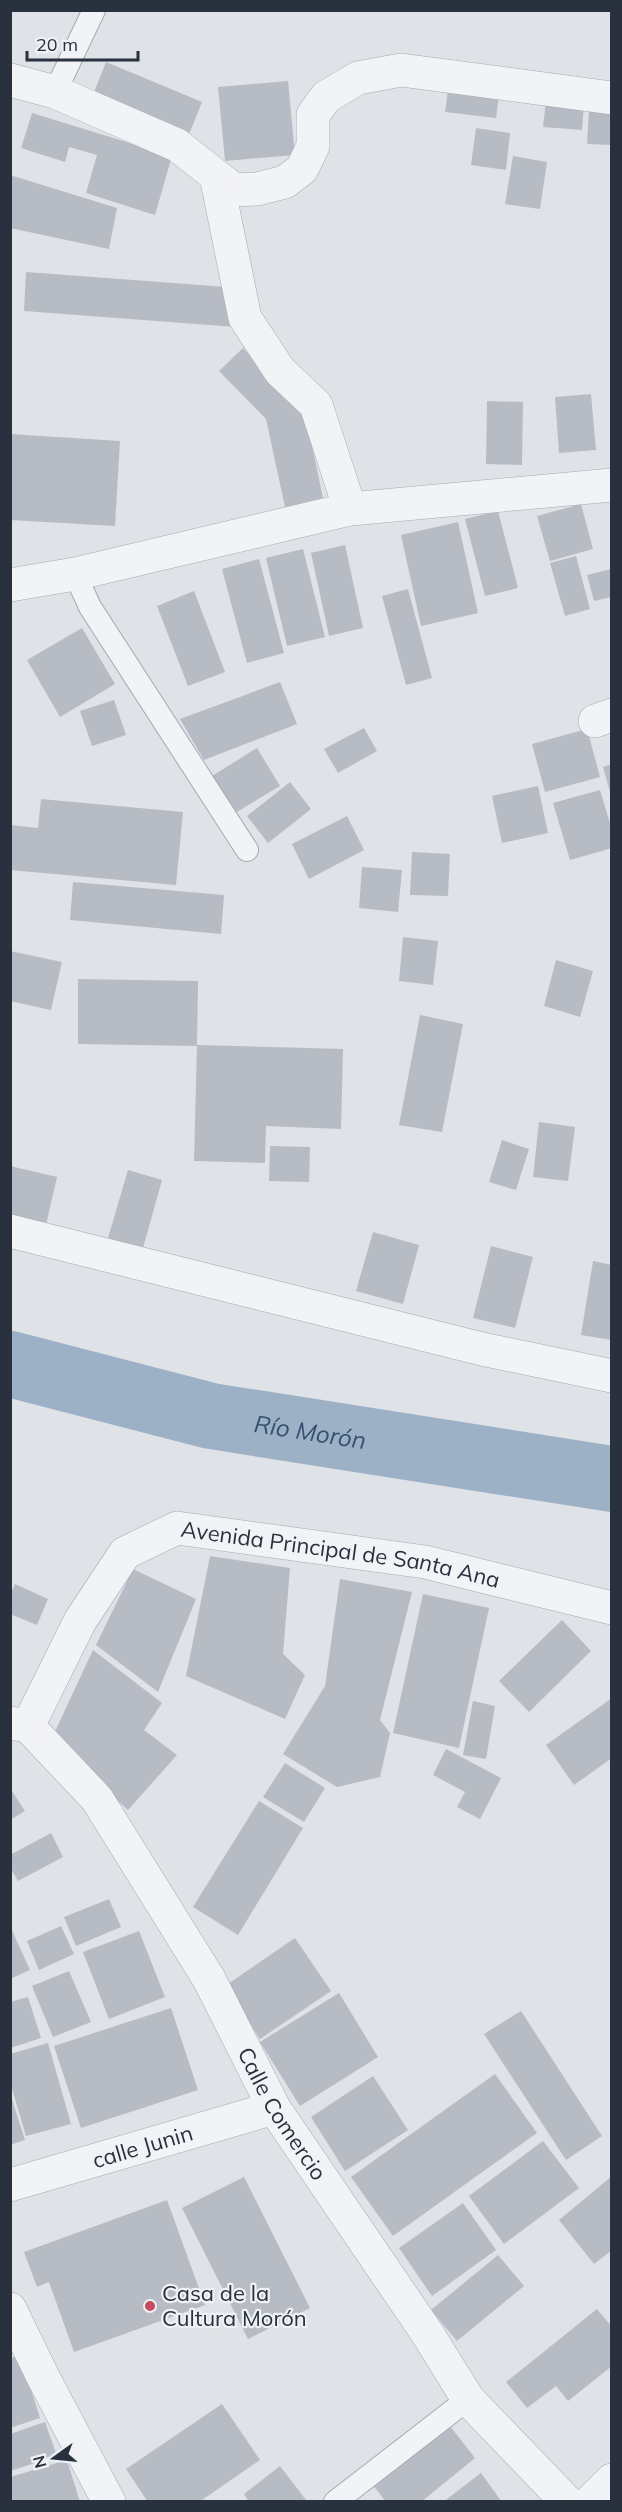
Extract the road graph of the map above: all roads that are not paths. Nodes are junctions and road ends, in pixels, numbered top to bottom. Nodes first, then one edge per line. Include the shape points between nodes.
1 (94, 10) edge
2 (10, 80) edge
3 (55, 92) junction
4 (612, 98) edge
5 (216, 176) junction
6 (612, 485) edge
7 (350, 509) junction
8 (75, 574) junction
9 (10, 585) edge
10 (247, 850) dead end
11 (10, 1231) edge
12 (612, 1376) edge
13 (612, 1608) edge
14 (19, 1724) edge
15 (273, 2108) junction
16 (10, 2185) edge
17 (10, 2308) edge
18 (468, 2398) junction
19 (612, 2480) edge
20 (109, 2502) edge
21 (335, 2502) edge
22 (567, 2502) edge
23 (590, 2502) edge

1 - 3 lane
2 - 3 street
3 - 5 street via 177,145
4 - 5 street via 400,70 358,78 326,97 313,115 313,146 302,169 285,182 234,190
5 - 7 street via 245,318 280,371 316,405
6 - 7 street
7 - 8 street
8 - 9 street
8 - 10 lane via 90,607
11 - 12 street via 483,1349
13 - 14 street, Avenida Principal de Santa Ana via 425,1562 177,1528 125,1553
14 - 15 street, Calle Comercio via 97,1799 209,1978
15 - 16 street, calle Junin
15 - 18 street, Calle Comercio
17 - 20 street
18 - 21 lane
18 - 22 street, Calle Comercio
19 - 23 street

